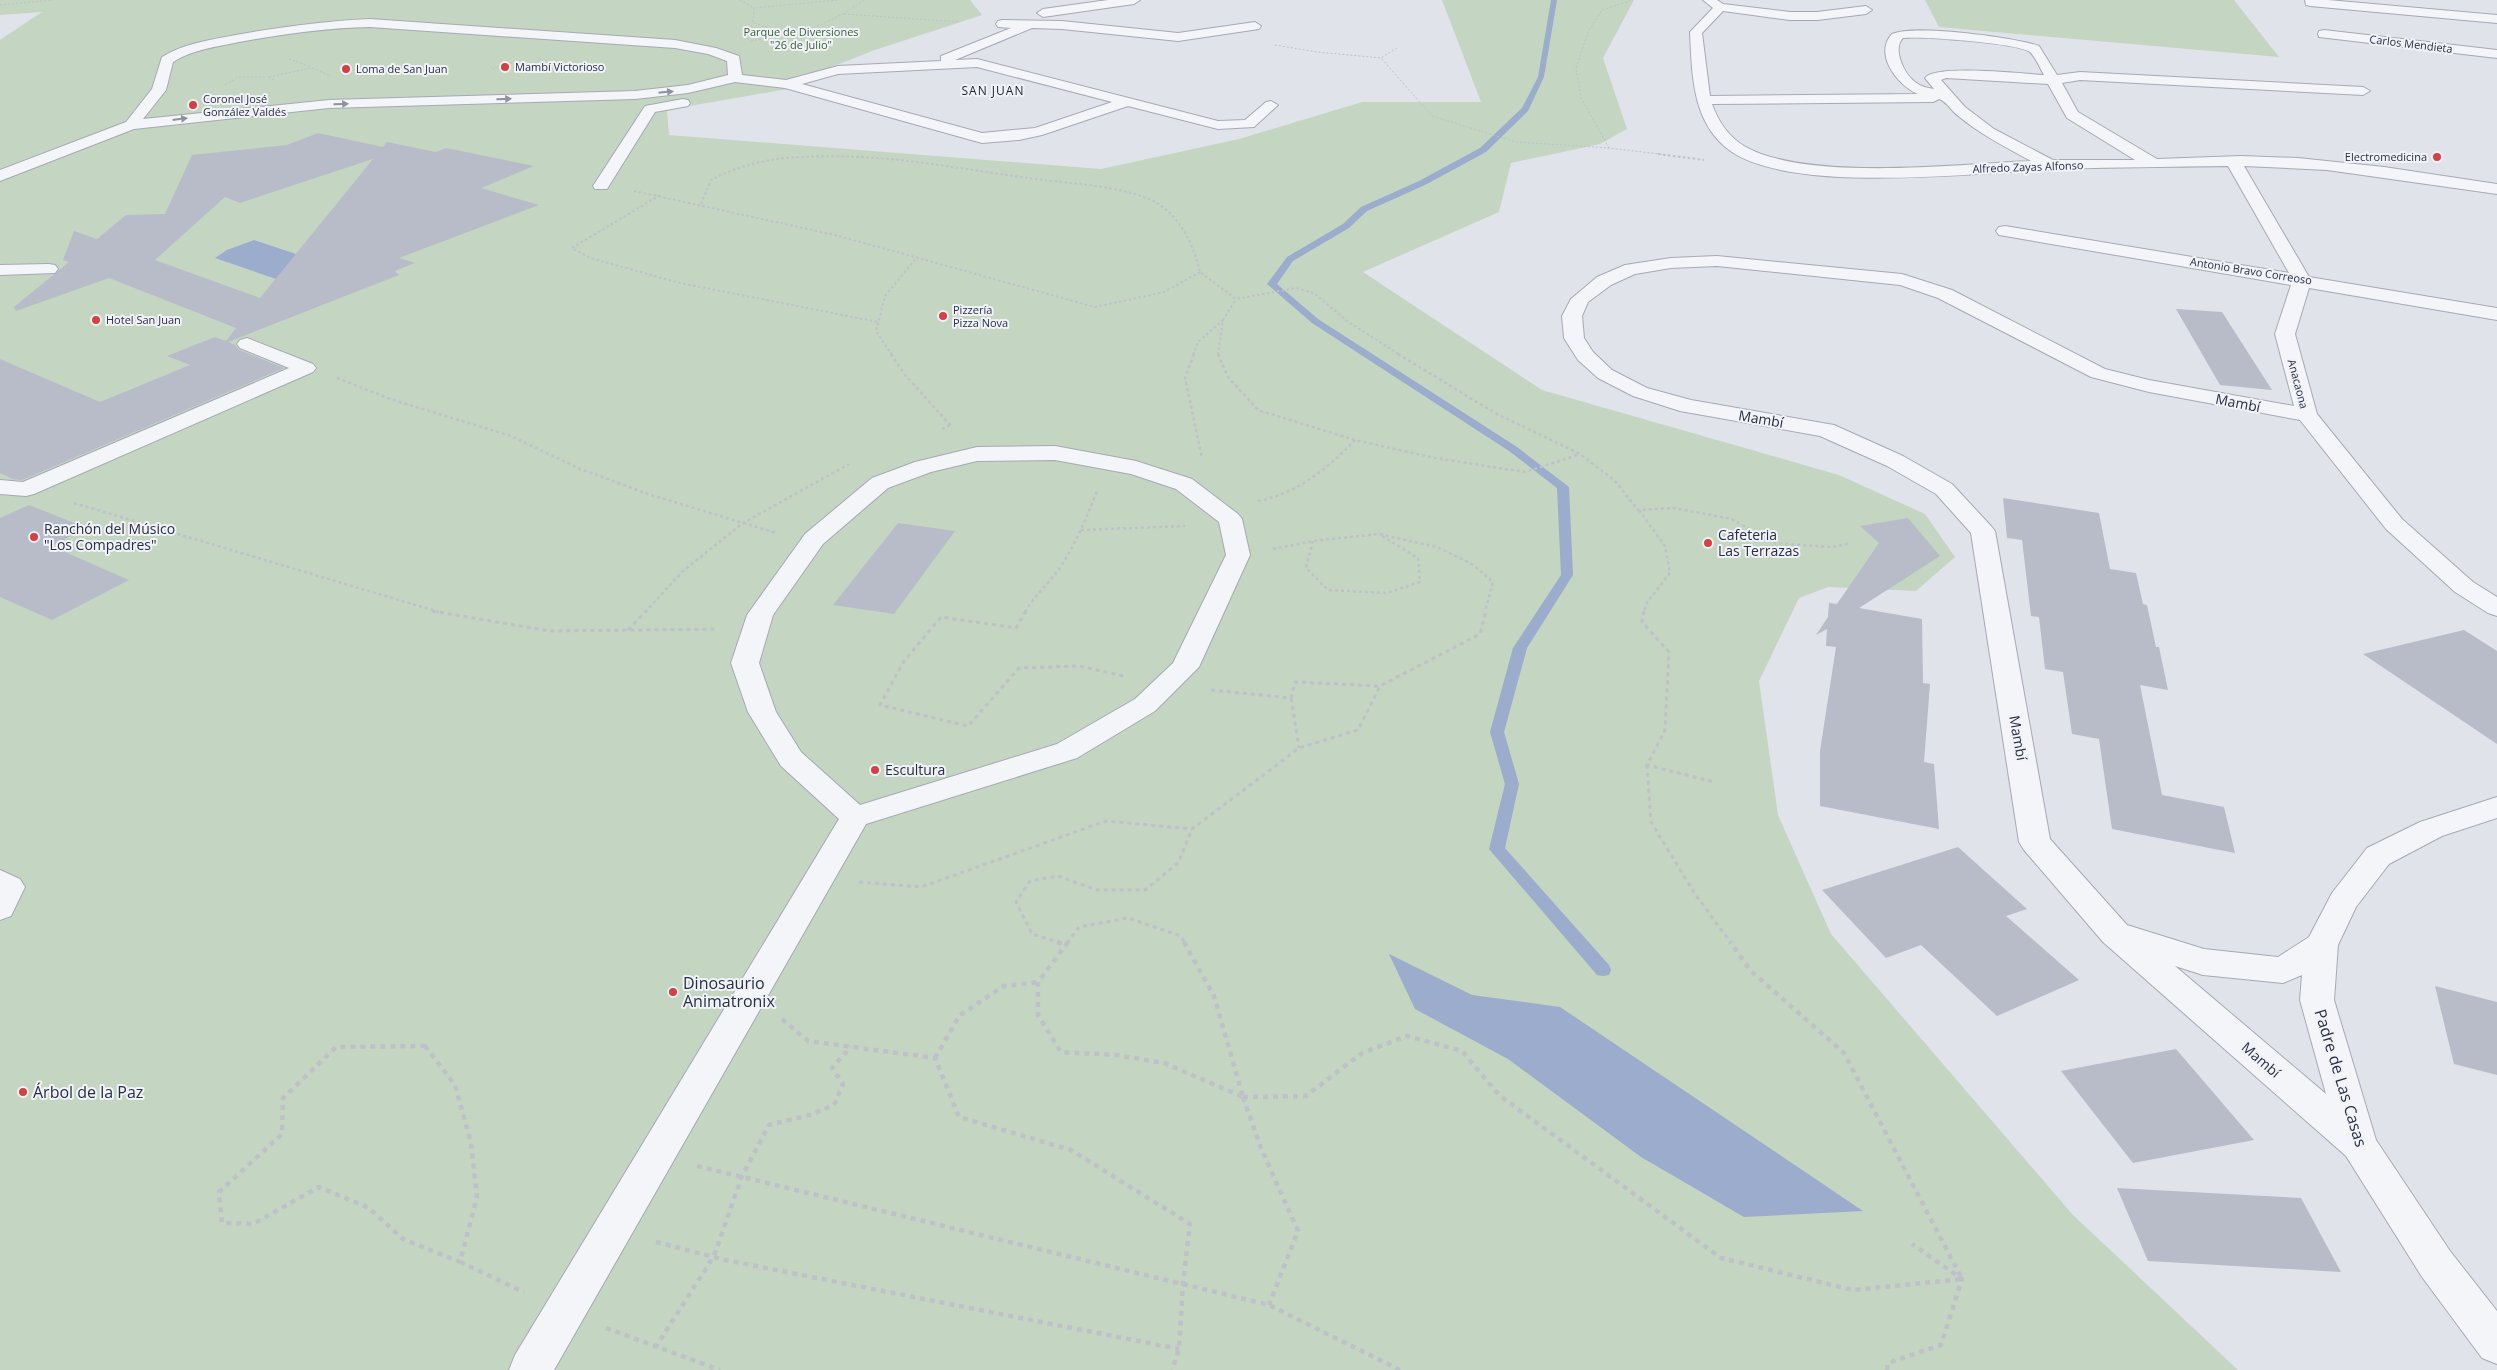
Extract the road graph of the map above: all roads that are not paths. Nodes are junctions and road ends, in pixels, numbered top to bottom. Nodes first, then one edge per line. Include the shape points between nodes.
1 (1134, 0) edge
2 (2310, 2) dead end
3 (1714, 3) edge
4 (1866, 10) dead end
5 (2497, 19) edge
6 (1030, 24) junction
7 (1255, 26) dead end
8 (2324, 34) dead end
9 (2497, 54) edge
10 (934, 65) junction
11 (735, 78) junction
12 (2052, 80) junction
13 (786, 84) junction
14 (2363, 91) dead end
15 (1950, 98) junction
16 (1704, 100) junction
17 (1126, 102) junction
18 (1271, 105) dead end
19 (131, 125) junction
20 (2234, 162) junction
21 (2154, 164) junction
22 (2050, 165) junction
23 (0, 176) edge
24 (601, 186) road end
25 (2497, 188) edge
26 (2005, 231) dead end
27 (49, 269) dead end
28 (0, 270) edge
29 (18, 270) junction
30 (0, 277) edge
31 (2302, 280) junction
32 (2497, 314) edge
33 (247, 344) dead end
34 (2306, 415) junction
35 (0, 487) edge
36 (2497, 608) edge
37 (2497, 808) edge
38 (855, 817) junction
39 (0, 881) edge
40 (0, 908) edge
41 (2115, 933) junction
42 (2321, 945) junction
43 (2359, 1145) junction
44 (2497, 1344) edge
45 (530, 1370) edge

1 - 6 street via 1005,18
2 - 5 street
3 - 4 street via 1790,16
3 - 16 street, Alfredo Zayas Alfonso via 1696,32
6 - 7 street via 1178,37
6 - 10 street
8 - 9 street, Carlos Mendieta
10 - 13 street via 838,70
10 - 17 street via 978,63
11 - 13 street
19 -> 11 street via 329,104 635,96 688,90
11 - 19 street via 734,59 675,44 370,23 333,24 234,39 177,53 167,60 159,90
12 - 14 street via 2080,76
12 - 15 street via 1945,74 1932,78
12 - 15 street via 2034,50 2020,44 1916,34 1897,37 1893,50 1895,66 1902,77 1913,86
12 - 21 street via 2072,115
13 - 17 street via 982,138 1032,133
13 - 24 street via 650,109
15 - 16 street
15 - 22 street via 1960,110 1990,132
16 - 22 street, Alfredo Zayas Alfonso via 1705,111 1723,136 1739,150 1771,162 1861,172
17 - 18 street via 1218,125 1235,126 1249,124
19 - 23 street
20 - 21 street, Alfredo Zayas Alfonso
20 - 25 street, Alfredo Zayas Alfonso via 2344,167
20 - 31 street
21 - 22 street, Alfredo Zayas Alfonso
26 - 31 street, Antonio Bravo Correoso
27 - 29 street
28 - 29 street
29 - 30 street
31 - 32 street, Antonio Bravo Correoso
31 - 34 street, Anacaona via 2285,334
33 - 35 street via 306,368 26,489
34 - 36 street, Anacaona via 2394,524 2464,587
34 - 41 street, Mambí via 2149,386 2098,373 1944,294 1902,280 1717,261 1671,263 1631,269 1604,281 1580,298 1572,316 1574,338 1585,356 1605,374 1640,392 1688,406 1826,430 1896,461 1944,490 1983,531 2035,842
37 - 42 street, Padre de Las Casas via 2431,829 2378,856 2343,901
38 - 38 street via 791,759 762,712 745,663 760,615 814,539 880,483 923,467 977,454 1054,453 1136,468 1184,484 1230,519 1236,544 1185,667 1145,705 1067,751
38 - 45 street
39 - 40 street via 8,887
41 - 42 street via 2203,962 2282,970
41 - 43 street, Mambí
42 - 43 street, Padre de Las Casas via 2317,1000
43 - 44 street, Padre de Las Casas via 2436,1264

